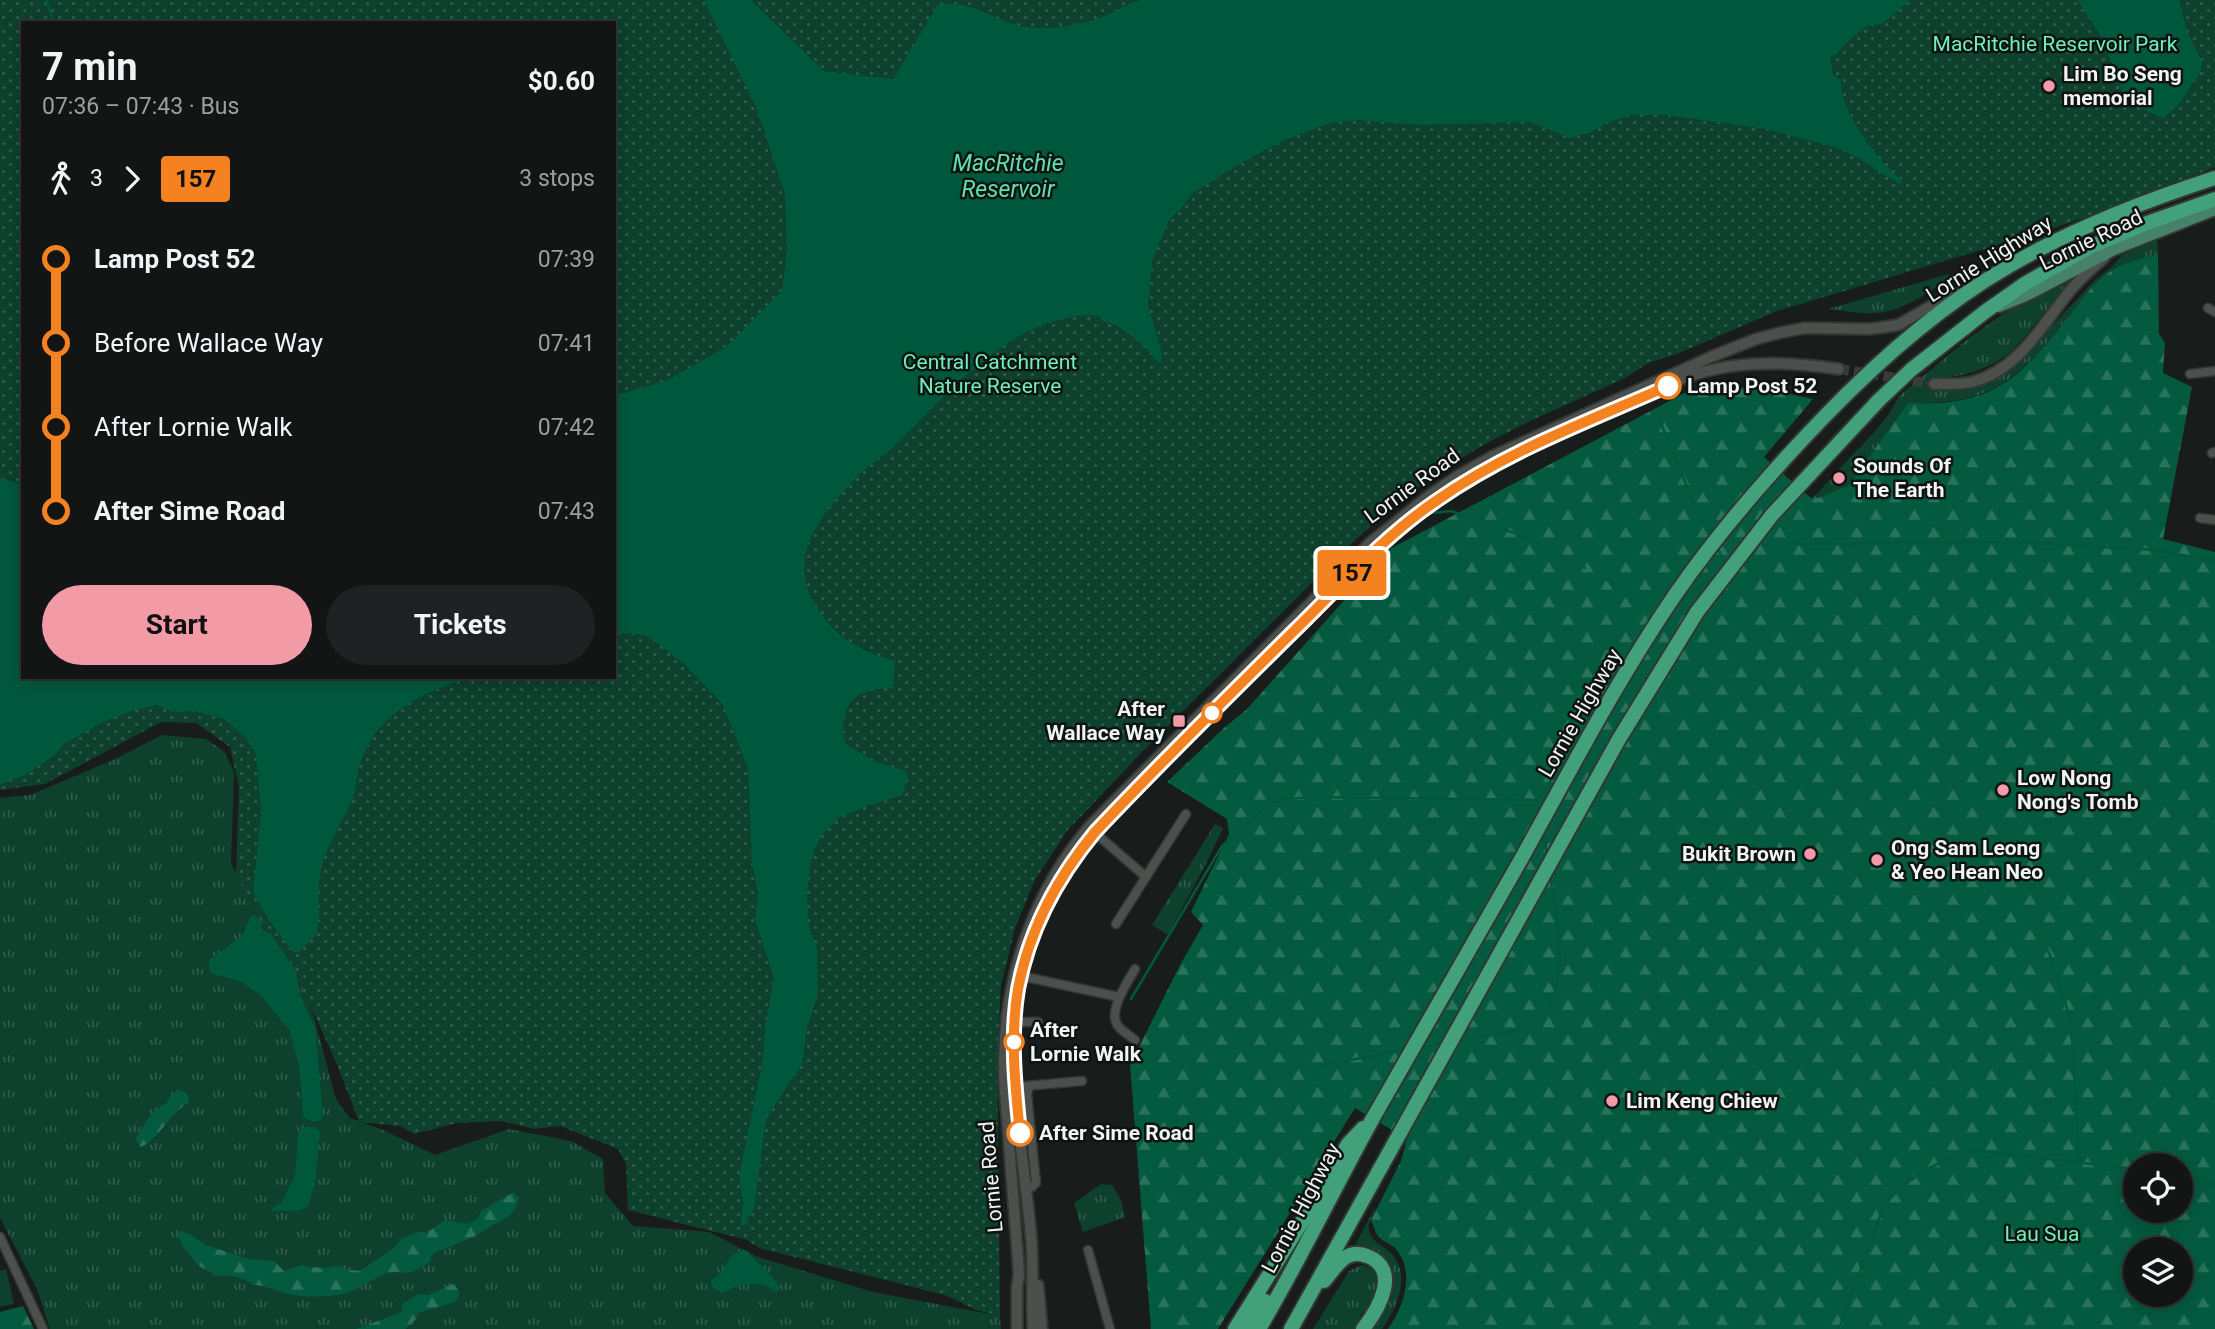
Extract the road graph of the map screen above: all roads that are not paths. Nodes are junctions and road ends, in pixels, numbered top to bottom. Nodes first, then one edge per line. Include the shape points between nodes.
1 (2215, 175) edge
2 (2214, 208) edge
3 (2073, 232) joint
4 (2114, 250) junction
5 (2070, 257) joint
6 (2008, 266) junction
7 (1986, 311) junction
8 (1839, 369) tunnel mouth
9 (2215, 371) edge
10 (2190, 374) dead end
11 (1934, 384) tunnel mouth
12 (2200, 519) dead end
13 (2215, 520) edge
14 (1311, 608) junction
15 (1186, 814) dead end
16 (1092, 830) junction
17 (1146, 877) junction
18 (1116, 924) dead end
19 (1135, 969) dead end
20 (1018, 976) junction
21 (1119, 997) junction
22 (1011, 1022) junction
23 (1038, 1022) dead end
24 (1135, 1040) dead end
25 (1009, 1060) junction
26 (1082, 1081) dead end
27 (1029, 1086) junction
28 (1016, 1087) junction
29 (1017, 1105) junction
30 (1030, 1112) junction
31 (1375, 1115) junction
32 (1013, 1184) junction
33 (1026, 1187) junction
34 (0, 1237) edge
35 (1088, 1250) dead end
36 (1032, 1252) junction
37 (1299, 1257) junction
38 (1019, 1275) junction
39 (1305, 1303) junction
40 (43, 1329) edge
41 (1017, 1329) edge
42 (1027, 1329) edge
43 (1033, 1329) edge
44 (1042, 1329) edge
45 (1110, 1329) edge
46 (1235, 1329) edge
47 (1247, 1329) edge
48 (1259, 1329) edge
49 (1291, 1329) edge
50 (1363, 1329) edge

1 - 3 highway, Lornie Road
2 - 4 main road, Lornie Road
2 - 5 highway, Lornie Road via 2115,236
3 - 6 highway, Lornie Highway
4 - 7 main road, Lornie Road
4 - 11 street via 2075,286 2006,366 1970,382
5 - 7 highway, Lornie Highway
6 - 14 street, Lornie Road via 1898,325 1804,328 1756,339 1529,438 1461,474 1402,515
6 - 31 highway, Lornie Highway via 1930,320 1858,382 1788,454 1709,548 1640,650
7 - 39 highway, Lornie Highway via 1904,377 1812,471 1697,612 1619,738
8 - 14 street, Lornie Road via 1751,363 1710,370 1500,461 1417,514
9 - 10 street
12 - 13 street
14 - 16 street, Lornie Road
15 - 17 street
16 - 17 street
16 - 20 street, Lornie Road via 1054,874 1039,903 1024,939
17 - 18 street
19 - 21 street
20 - 21 street
20 - 22 street, Lornie Road
21 - 24 street via 1116,1025
22 - 23 street
22 - 25 street, Lornie Road
25 - 28 street, Lornie Road
25 - 32 street, Lornie Road
26 - 27 street
27 - 28 street
27 - 30 street, Lornie Road
28 - 29 street, Lornie Road
29 - 30 street, Lornie Road
29 - 33 street, Lornie Road
30 - 33 street, Lornie Road via 1035,1183
31 - 37 highway, Lornie Highway
31 - 46 highway via 1348,1144
32 - 33 street
32 - 38 street, Lornie Road
33 - 36 street, Lornie Road
34 - 40 street
35 - 45 street
36 - 43 street
36 - 44 street
37 - 47 highway
37 - 48 highway, Lornie Highway
38 - 41 street, Lornie Road
38 - 42 street
39 - 49 highway, Lornie Highway
39 - 50 highway via 1343,1259 1356,1254 1370,1256 1381,1267 1384,1292

